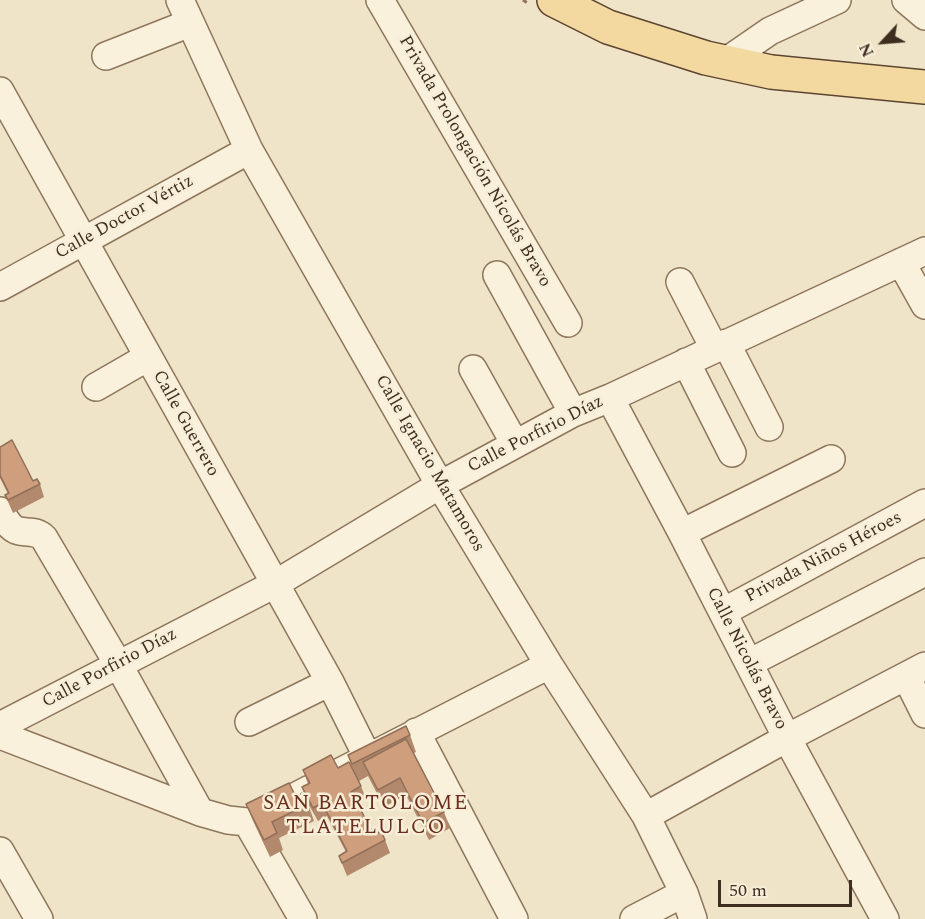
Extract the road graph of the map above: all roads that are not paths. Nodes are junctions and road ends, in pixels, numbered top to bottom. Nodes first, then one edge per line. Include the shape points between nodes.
1 (380, 0) edge
2 (554, 0) edge
3 (837, 0) edge
4 (906, 0) edge
5 (185, 11) edge
6 (925, 16) edge
7 (106, 56) dead end
8 (725, 62) junction
9 (925, 87) edge
10 (0, 91) edge
11 (249, 150) junction
12 (84, 241) junction
13 (913, 256) edge
14 (497, 275) dead end
15 (680, 282) dead end
16 (0, 288) edge
17 (925, 305) edge
18 (568, 323) dead end
19 (720, 345) junction
20 (148, 357) junction
21 (686, 362) junction
22 (473, 369) dead end
23 (96, 387) dead end
24 (610, 398) junction
25 (573, 413) junction
26 (769, 427) dead end
27 (515, 444) junction
28 (732, 453) dead end
29 (831, 459) dead end
30 (440, 486) junction
31 (925, 503) edge
32 (0, 511) edge
33 (682, 533) junction
34 (925, 572) edge
35 (275, 584) junction
36 (723, 612) junction
37 (749, 663) junction
38 (118, 664) junction
39 (549, 665) junction
40 (915, 671) edge
41 (330, 682) junction
42 (925, 714) edge
43 (249, 722) dead end
44 (0, 726) edge
45 (416, 732) junction
46 (0, 735) edge
47 (787, 738) junction
48 (368, 758) junction
49 (338, 773) edge
50 (310, 789) edge
51 (201, 812) junction
52 (646, 816) junction
53 (247, 822) junction
54 (0, 851) edge
55 (684, 893) junction
56 (39, 919) edge
57 (303, 919) edge
58 (514, 919) edge
59 (634, 919) edge
60 (693, 919) edge
61 (885, 919) edge

1 - 18 street, Privada Prolongación Nicolás Bravo
2 - 8 main road via 608,27
3 - 8 street via 770,31
4 - 6 street
5 - 7 street
5 - 11 street, Calle Ignacio Matamoros
8 - 9 main road via 771,72
10 - 12 street, Calle Guerrero
11 - 12 street, Calle Doctor Vértiz
11 - 30 street, Calle Ignacio Matamoros
12 - 16 street, Calle Doctor Vértiz
12 - 20 street, Calle Guerrero
13 - 17 street
13 - 19 street, Calle Porfirio Díaz
14 - 25 street
15 - 19 street
19 - 21 street, Calle Porfirio Díaz
19 - 26 street
20 - 23 street
20 - 35 street, Calle Guerrero
21 - 24 street, Calle Porfirio Díaz
21 - 28 street
22 - 27 street
24 - 25 street, Calle Porfirio Díaz
24 - 33 street, Calle Nicolás Bravo
25 - 27 street, Calle Porfirio Díaz
27 - 30 street, Calle Porfirio Díaz
29 - 33 street
30 - 35 street, Calle Porfirio Díaz
30 - 39 street, Calle Ignacio Matamoros
31 - 36 street, Privada Niños Héroes
32 - 38 street via 18,531 38,533 44,538
33 - 36 street, Calle Nicolás Bravo
34 - 37 street
35 - 38 street, Calle Porfirio Díaz
35 - 41 street, Calle Guerrero
36 - 37 street, Calle Nicolás Bravo
37 - 47 street, Calle Nicolás Bravo
38 - 44 street, Calle Porfirio Díaz
38 - 51 street
39 - 45 street
39 - 52 street, Calle Ignacio Matamoros
40 - 42 street
40 - 47 street
41 - 43 street
41 - 48 street, Calle Guerrero
45 - 48 street
45 - 58 street
46 - 51 street
47 - 52 street
47 - 61 street, Calle Nicolás Bravo
48 - 49 street
50 - 53 street
51 - 53 street
52 - 55 street, Calle Ignacio Matamoros
53 - 57 street
54 - 56 street
55 - 59 street
55 - 60 street, Calle Ignacio Matamoros

